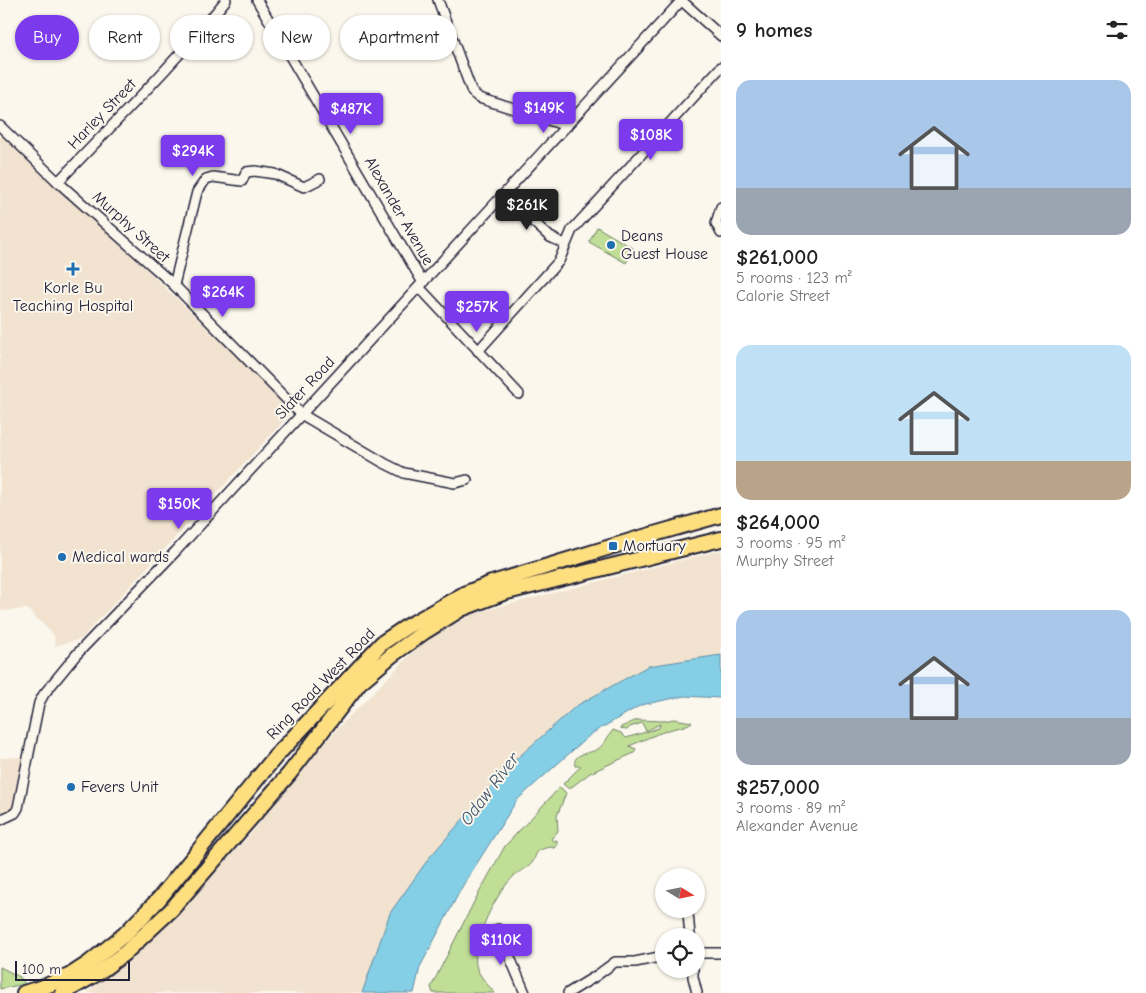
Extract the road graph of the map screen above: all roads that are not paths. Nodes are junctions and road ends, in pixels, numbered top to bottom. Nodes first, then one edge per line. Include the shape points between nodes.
1 (226, 0) edge
2 (257, 0) edge
3 (438, 0) edge
4 (682, 0) edge
5 (721, 36) edge
6 (721, 67) edge
7 (0, 126) edge
8 (567, 126) junction
9 (320, 179) dead end
10 (58, 182) junction
11 (504, 195) junction
12 (721, 207) edge
13 (721, 233) edge
14 (566, 244) junction
15 (174, 285) junction
16 (421, 285) junction
17 (478, 351) junction
18 (519, 394) dead end
19 (301, 414) junction
20 (467, 480) dead end
21 (721, 515) edge
22 (721, 539) edge
23 (0, 820) edge
24 (498, 929) dead end
25 (705, 953) edge
26 (721, 953) edge
27 (655, 958) edge
28 (693, 978) edge
29 (24, 993) edge
30 (63, 993) edge
31 (525, 993) edge
32 (568, 993) edge
33 (697, 993) edge

1 - 10 street, Harley Street via 200,33
2 - 16 street, Alexander Avenue
3 - 8 street via 472,92 478,98
4 - 5 street
4 - 8 street, Slater Road
6 - 14 street via 572,230
7 - 10 street, Murphy Street
8 - 11 street, Slater Road
9 - 15 street via 304,187 275,174 255,171 246,172 242,182 206,178 197,192
10 - 15 street, Murphy Street
11 - 14 street via 550,237
11 - 16 street, Slater Road
12 - 13 street via 716,223
14 - 17 street via 559,261
15 - 19 street, Murphy Street
16 - 17 street, Alexander Avenue
16 - 19 street, Slater Road
17 - 18 street, Alexander Avenue
19 - 20 street, Murphy Street via 404,473 455,483
19 - 23 street, Slater Road via 76,655 44,694 39,703 18,808
21 - 29 main road, Ring Road West Road via 492,583 464,594 406,626 382,643 301,728 125,934 69,976
22 - 30 main road, Ring Road West Road via 503,593 461,609 424,632 360,683 259,810 171,910 126,952
24 - 31 street
25 - 26 street
27 - 32 street via 615,962
28 - 33 street

